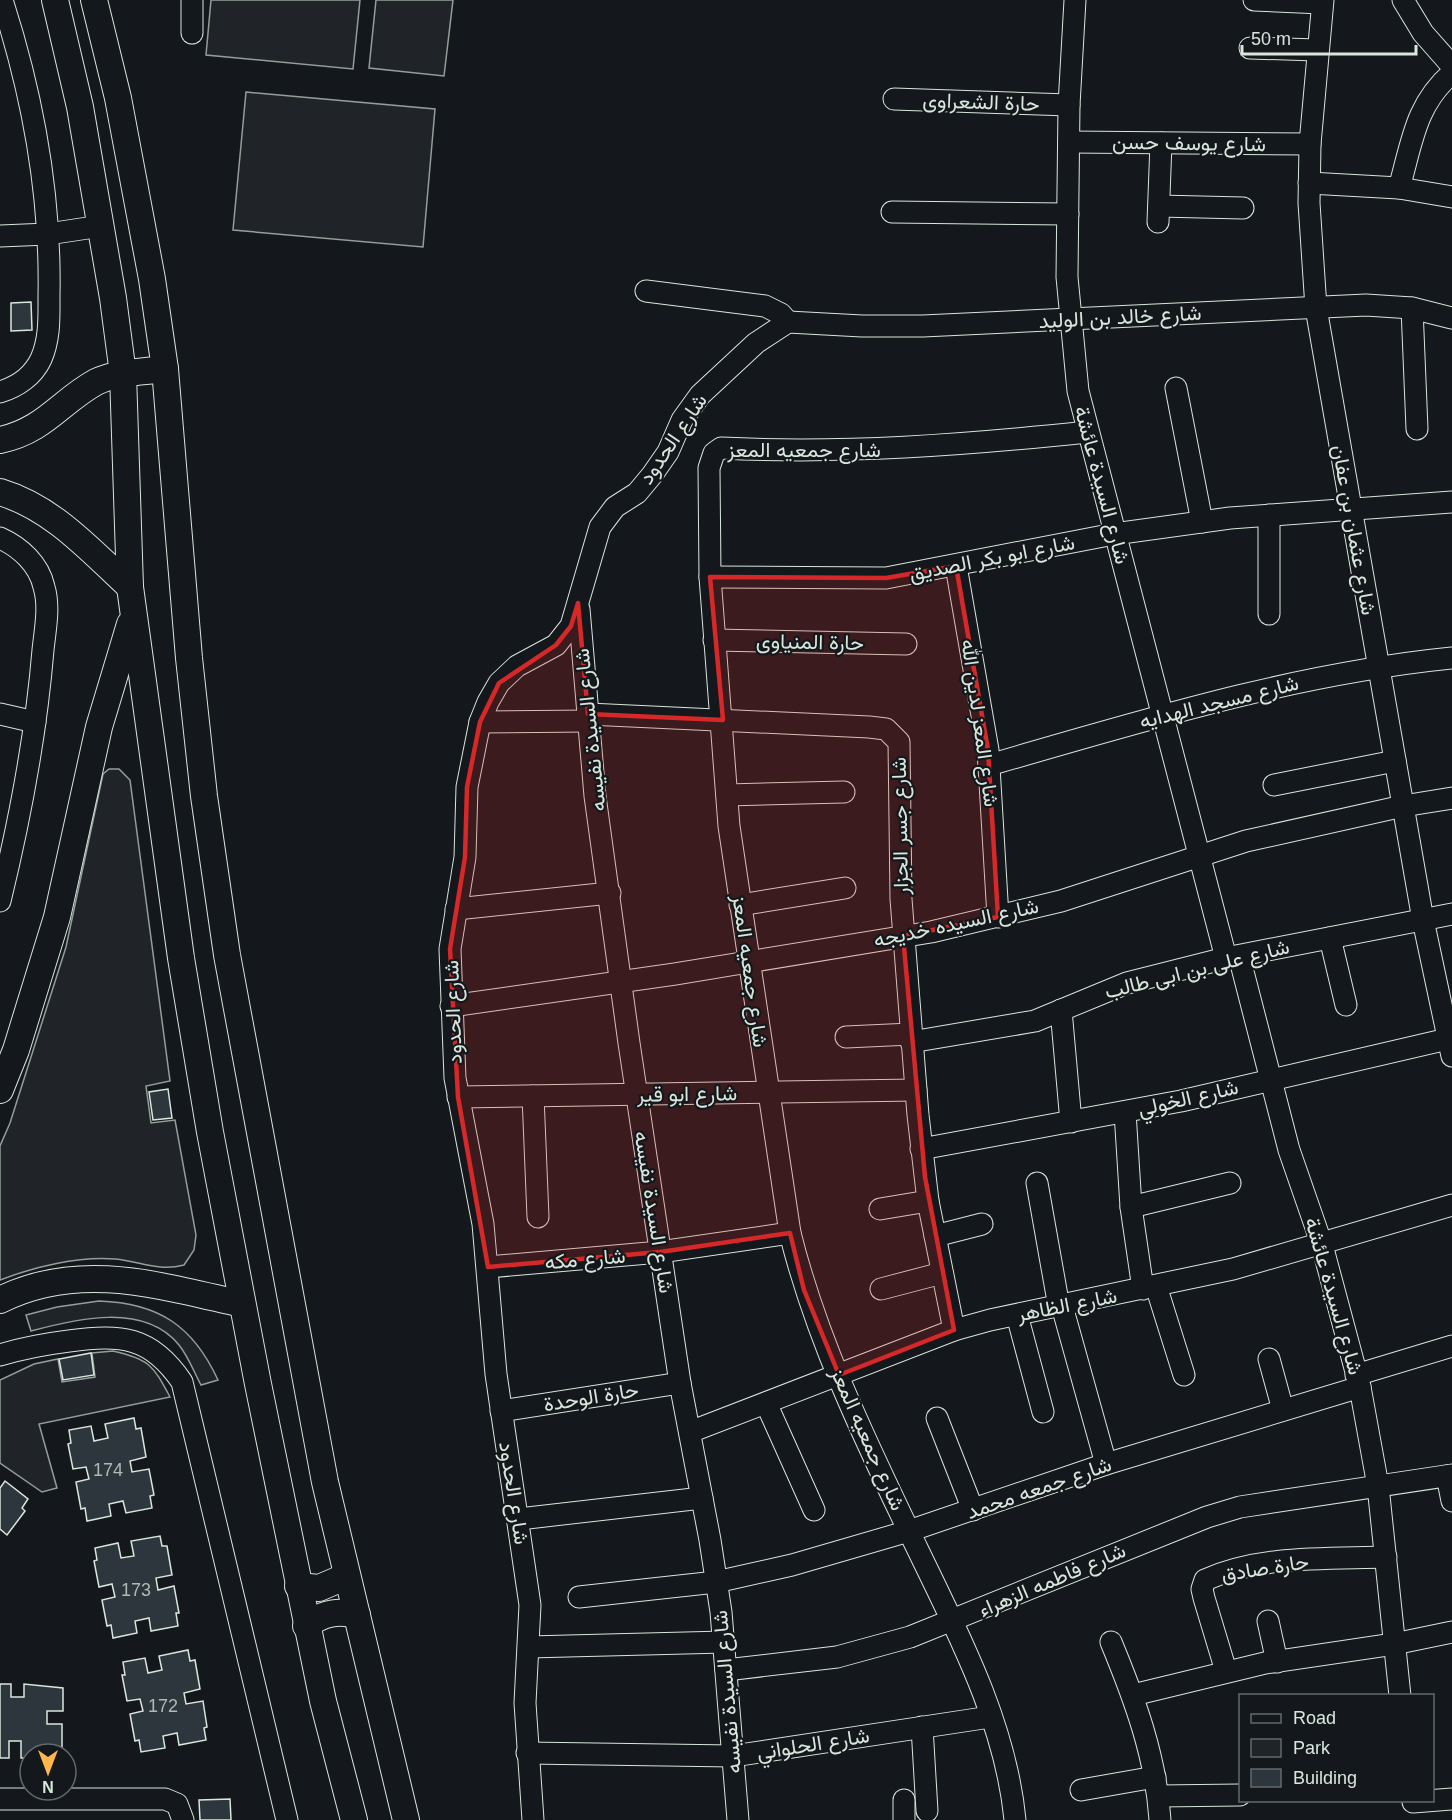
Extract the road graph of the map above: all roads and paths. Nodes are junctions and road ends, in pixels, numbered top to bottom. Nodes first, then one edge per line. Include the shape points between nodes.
1 (2, 0) edge
2 (55, 0) edge
3 (94, 0) edge
4 (192, 0) edge
5 (1075, 0) edge
6 (1254, 0) edge
7 (1403, 0) edge
8 (1323, 2) edge
9 (192, 33) dead end
10 (1250, 48) dead end
11 (1317, 50) junction
12 (1452, 66) edge
13 (1452, 73) edge
14 (894, 99) dead end
15 (1069, 105) junction
16 (1069, 142) junction
17 (1161, 143) junction
18 (1310, 144) junction
19 (1309, 183) junction
20 (1399, 188) junction
21 (1452, 197) edge
22 (1243, 208) dead end
23 (892, 212) dead end
24 (1068, 214) junction
25 (101, 226) junction
26 (48, 234) junction
27 (0, 236) edge
28 (646, 291) dead end
29 (1316, 308) junction
30 (1412, 308) junction
31 (1452, 318) edge
32 (1071, 319) junction
33 (788, 322) junction
34 (165, 369) junction
35 (123, 374) junction
36 (1176, 388) dead end
37 (0, 392) edge
38 (1417, 429) dead end
39 (1087, 432) junction
40 (0, 440) edge
41 (0, 492) edge
42 (1452, 501) edge
43 (1350, 508) junction
44 (1269, 515) junction
45 (1202, 522) junction
46 (1114, 534) junction
47 (0, 538) edge
48 (956, 566) junction
49 (710, 577) junction
50 (130, 587) junction
51 (578, 603) junction
52 (1269, 614) dead end
53 (133, 615) junction
54 (714, 640) junction
55 (906, 644) dead end
56 (1452, 658) edge
57 (1379, 668) junction
58 (0, 714) edge
59 (1162, 715) junction
60 (588, 718) junction
61 (723, 720) junction
62 (35, 722) junction
63 (480, 722) junction
64 (1395, 761) junction
65 (989, 765) junction
66 (1274, 785) dead end
67 (844, 792) dead end
68 (727, 795) junction
69 (1452, 798) edge
70 (1402, 806) junction
71 (1199, 855) junction
72 (845, 888) dead end
73 (610, 893) junction
74 (0, 901) edge
75 (740, 905) junction
76 (456, 909) junction
77 (1452, 914) edge
78 (998, 917) junction
79 (1423, 920) junction
80 (903, 936) junction
81 (1330, 938) junction
82 (1233, 957) junction
83 (748, 962) junction
84 (621, 981) junction
85 (1346, 1005) dead end
86 (451, 1006) junction
87 (1061, 1010) junction
88 (846, 1037) dead end
89 (911, 1038) junction
90 (1451, 1044) edge
91 (1270, 1079) junction
92 (0, 1090) edge
93 (916, 1090) junction
94 (768, 1092) junction
95 (636, 1095) junction
96 (533, 1096) junction
97 (458, 1097) junction
98 (1125, 1112) junction
99 (1071, 1122) junction
100 (921, 1149) junction
101 (1037, 1183) dead end
102 (1230, 1183) dead end
103 (928, 1201) junction
104 (1452, 1204) edge
105 (1131, 1207) junction
106 (880, 1209) dead end
107 (538, 1217) dead end
108 (982, 1224) dead end
109 (789, 1233) junction
110 (935, 1236) junction
111 (1322, 1245) junction
112 (660, 1252) junction
113 (488, 1267) junction
114 (942, 1273) junction
115 (1150, 1288) junction
116 (881, 1289) dead end
117 (0, 1300) edge
118 (242, 1304) junction
119 (1060, 1306) junction
120 (1017, 1315) junction
121 (954, 1330) junction
122 (1452, 1346) edge
123 (0, 1355) edge
124 (1269, 1359) dead end
125 (839, 1375) junction
126 (1184, 1375) dead end
127 (1358, 1381) junction
128 (680, 1383) junction
129 (766, 1403) junction
130 (1283, 1410) junction
131 (501, 1411) junction
132 (1043, 1412) dead end
133 (937, 1418) dead end
134 (690, 1432) junction
135 (1106, 1464) junction
136 (1450, 1476) edge
137 (1378, 1486) junction
138 (702, 1498) junction
139 (1452, 1501) edge
140 (814, 1510) dead end
141 (973, 1510) junction
142 (519, 1520) junction
143 (909, 1531) junction
144 (1386, 1557) junction
145 (347, 1576) junction
146 (717, 1582) junction
147 (298, 1586) junction
148 (579, 1597) dead end
149 (357, 1615) junction
150 (1268, 1621) dead end
151 (953, 1622) junction
152 (306, 1626) junction
153 (1452, 1632) edge
154 (723, 1642) junction
155 (1112, 1642) dead end
156 (1394, 1644) junction
157 (529, 1647) junction
158 (1277, 1662) junction
159 (726, 1670) junction
160 (1226, 1671) junction
161 (1400, 1694) edge
162 (1133, 1695) junction
163 (990, 1717) junction
164 (922, 1727) junction
165 (527, 1753) junction
166 (733, 1756) junction
167 (1157, 1786) junction
168 (1081, 1790) dead end
169 (1239, 1795) edge
170 (0, 1799) edge
171 (1452, 1799) edge
172 (1413, 1807) edge
173 (927, 1811) dead end
174 (183, 1820) edge
175 (287, 1820) edge
176 (354, 1820) edge
177 (406, 1820) edge
178 (533, 1820) edge
179 (738, 1820) edge
180 (1015, 1820) edge
181 (1160, 1820) edge

1 - 26 street via 41,154
2 - 25 street via 80,107
3 - 34 street via 120,110
4 - 9 street
5 - 15 street, شارع السيدة عائشة
6 - 8 street
7 - 12 street via 1423,33
8 - 11 street, شارع عثمان بن عفان
10 - 11 street
11 - 18 street, شارع عثمان بن عفان
13 - 20 street via 1434,88 1422,112
14 - 15 street, حارة الشعراوى
15 - 16 street, شارع السيدة عائشة
16 - 17 street, شارع يوسف حسن
16 - 24 street, شارع السيدة عائشة
17 - 18 street, شارع يوسف حسن
17 - 22 street via 1158,214
18 - 19 street, شارع عثمان بن عفان
19 - 20 street
19 - 29 street, شارع عثمان بن عفان
20 - 21 street
23 - 24 street
24 - 32 street, شارع السيدة عائشة
25 - 26 street
25 - 35 street
26 - 27 street
26 - 37 street via 48,339 41,360 29,376 14,388
28 - 33 street via 765,306 782,314
29 - 30 street, شارع خالد بن الوليد
29 - 32 street, شارع خالد بن الوليد
29 - 43 street, شارع عثمان بن عفان
30 - 31 street, شارع خالد بن الوليد
30 - 38 street
32 - 33 street, شارع خالد بن الوليد via 862,326
32 - 39 street, شارع السيدة عائشة via 1078,391
33 - 51 street, شارع الحدود via 756,343 700,394 652,475 637,493 615,507 600,527
34 - 35 street
34 - 145 street via 190,669 227,954 288,1296
35 - 40 street via 97,381 55,415
35 - 50 street
36 - 45 street
39 - 46 street, شارع السيدة عائشة
39 - 49 street, شارع جمعيه المعز via 899,450 721,448 714,453 709,468
41 - 50 street via 59,522
42 - 43 street, شارع ابو بكر الصديق
43 - 44 street, شارع ابو بكر الصديق
43 - 57 street, شارع عثمان بن عفان
44 - 45 street, شارع ابو بكر الصديق
44 - 52 street
45 - 46 street, شارع ابو بكر الصديق
46 - 48 street, شارع ابو بكر الصديق
46 - 59 street, شارع السيدة عائشة
47 - 62 street via 15,545 33,563 45,586
48 - 49 street, شارع ابو بكر الصديق via 886,578
48 - 65 street, شارع المعز لدين الله
49 - 54 street, شارع جمعيه المعز
50 - 53 street
51 - 60 street, شارع السيدة نفيسه
51 - 63 street, شارع الحدود via 571,626 556,645 518,666 499,683
53 - 92 street via 97,738 57,917
53 - 118 street via 181,958
54 - 55 street, حارة المنياوى
54 - 61 street, شارع جمعيه المعز
56 - 57 street, شارع مسجد الهدايه
57 - 59 street, شارع مسجد الهدايه via 1280,685
57 - 64 street, شارع عثمان بن عفان
58 - 62 street
59 - 65 street, شارع مسجد الهدايه
59 - 71 street, شارع السيدة عائشة
60 - 61 street, شارع جسر الجزار
60 - 63 street, شارع جسر الجزار
60 - 73 street, شارع السيدة نفيسه
61 - 68 street, شارع جمعيه المعز
61 - 80 street, شارع جسر الجزار via 869,726 886,729 899,742
62 - 74 street
63 - 76 street, شارع الحدود via 467,787 465,857
64 - 66 street
64 - 70 street, شارع عثمان بن عفان
65 - 78 street, شارع المعز لدين الله
67 - 68 street
68 - 75 street, شارع جمعيه المعز
69 - 70 street, شارع السيده خديجه
70 - 71 street, شارع السيده خديجه
70 - 79 street, شارع عثمان بن عفان
71 - 78 street, شارع السيده خديجه via 1061,901
71 - 82 street, شارع السيدة عائشة
72 - 75 street
73 - 76 street
73 - 84 street, شارع السيدة نفيسه
75 - 83 street, شارع جمعيه المعز
76 - 86 street, شارع الحدود via 450,949
77 - 79 street, شارع على بن ابى طالب
78 - 80 street, شارع السيده خديجه
79 - 81 street, شارع على بن ابى طالب
79 - 90 street, شارع عثمان بن عفان
80 - 83 street, شارع السيده خديجه
80 - 89 street, شارع جسر الجزار
81 - 82 street, شارع على بن ابى طالب
81 - 85 street
82 - 87 street, شارع على بن ابى طالب via 1126,983
82 - 91 street, شارع السيدة عائشة
83 - 84 street, شارع السيده خديجه
83 - 94 street, شارع جمعيه المعز
84 - 86 street, شارع السيده خديجه
84 - 95 street, شارع السيدة نفيسه
86 - 97 street, شارع الحدود
87 - 89 street, شارع على بن ابى طالب via 1012,1027
87 - 99 street
88 - 89 street, شارع على بن ابى طالب
89 - 93 street, شارع جسر الجزار
90 - 91 street, شارع الخولي
91 - 98 street, شارع الخولي
91 - 111 street, شارع السيدة عائشة via 1289,1150
93 - 94 street, شارع ابو قير
93 - 100 street, شارع جسر الجزار
94 - 95 street, شارع ابو قير
94 - 109 street, شارع جمعيه المعز
95 - 96 street, شارع ابو قير
95 - 112 street, شارع السيدة نفيسه
96 - 97 street, شارع ابو قير
96 - 107 street
97 - 113 street, شارع الحدود
98 - 99 street, شارع الخولي
98 - 105 street
99 - 100 street, شارع الخولي
100 - 103 street, شارع جسر الجزار
101 - 119 street
102 - 105 street
103 - 106 street
103 - 110 street, شارع جسر الجزار
104 - 111 street, شارع الظاهر
105 - 115 street
108 - 110 street
109 - 112 street, شارع مكه
109 - 125 street, شارع جمعيه المعز via 804,1290
110 - 114 street, شارع جسر الجزار
111 - 115 street, شارع الظاهر
111 - 127 street, شارع السيدة عائشة
112 - 113 street, شارع مكه
112 - 128 street, شارع السيدة نفيسه
113 - 131 street, شارع الحدود
114 - 116 street
114 - 121 street, شارع جسر الجزار
115 - 119 street, شارع الظاهر
115 - 126 street
117 - 118 street via 63,1281 120,1278
118 - 147 street
119 - 120 street, شارع الظاهر
119 - 135 street
120 - 121 street, شارع الظاهر
120 - 132 street
121 - 125 street, شارع الظاهر
122 - 127 street, شارع جمعه محمد
123 - 175 street via 51,1343 104,1336 128,1338 169,1363 183,1382
124 - 130 street
125 - 129 street, شارع الظاهر
125 - 143 street, شارع جمعيه المعز
127 - 130 street, شارع جمعه محمد
127 - 137 street, شارع السيدة عائشة
128 - 131 street, حارة الوحدة
128 - 134 street, شارع السيدة نفيسه
129 - 134 street, شارع الظاهر
129 - 140 street
130 - 135 street, شارع جمعه محمد
131 - 142 street, شارع الحدود
133 - 141 street
134 - 138 street, شارع السيدة نفيسه
135 - 141 street, شارع جمعه محمد
136 - 137 street, شارع فاطمه الزهراء
136 - 139 street
137 - 144 street, شارع السيدة عائشة
137 - 151 street, شارع فاطمه الزهراء via 1276,1500 1207,1517
138 - 142 street
138 - 146 street, شارع السيدة نفيسه
141 - 143 street, شارع جمعه محمد
142 - 157 street, شارع الحدود via 530,1605
143 - 146 street, شارع جمعه محمد
143 - 151 street, شارع جمعيه المعز
144 - 156 street, شارع السيدة عائشة
144 - 160 street, حارة صادق via 1282,1562 1241,1568 1205,1580 1202,1589
145 - 147 street via 319,1588
145 - 149 street
146 - 148 street, شارع جمعه محمد
146 - 154 street, شارع السيدة نفيسه
147 - 152 street
149 - 152 street via 336,1612
149 - 177 street
150 - 158 street
151 - 159 street, شارع فاطمه الزهراء via 837,1657
151 - 163 street, شارع جمعيه المعز
152 - 176 street
153 - 156 street
154 - 157 street
154 - 159 street, شارع السيدة نفيسه
155 - 162 street
156 - 158 street
156 - 161 street, شارع السيدة عائشة
157 - 165 street, شارع الحدود
158 - 160 street
159 - 166 street, شارع السيدة نفيسه
160 - 162 street
162 - 167 street
163 - 164 street, شارع الحلواني
163 - 180 street, شارع جمعيه المعز via 1004,1758
164 - 166 street, شارع الحلواني
164 - 173 street
165 - 166 street, شارع الحلواني
165 - 178 street, شارع الحدود
166 - 179 street, شارع السيدة نفيسه
167 - 168 street
167 - 169 street
167 - 181 street
170 - 174 street via 165,1799 177,1804
171 - 172 street

